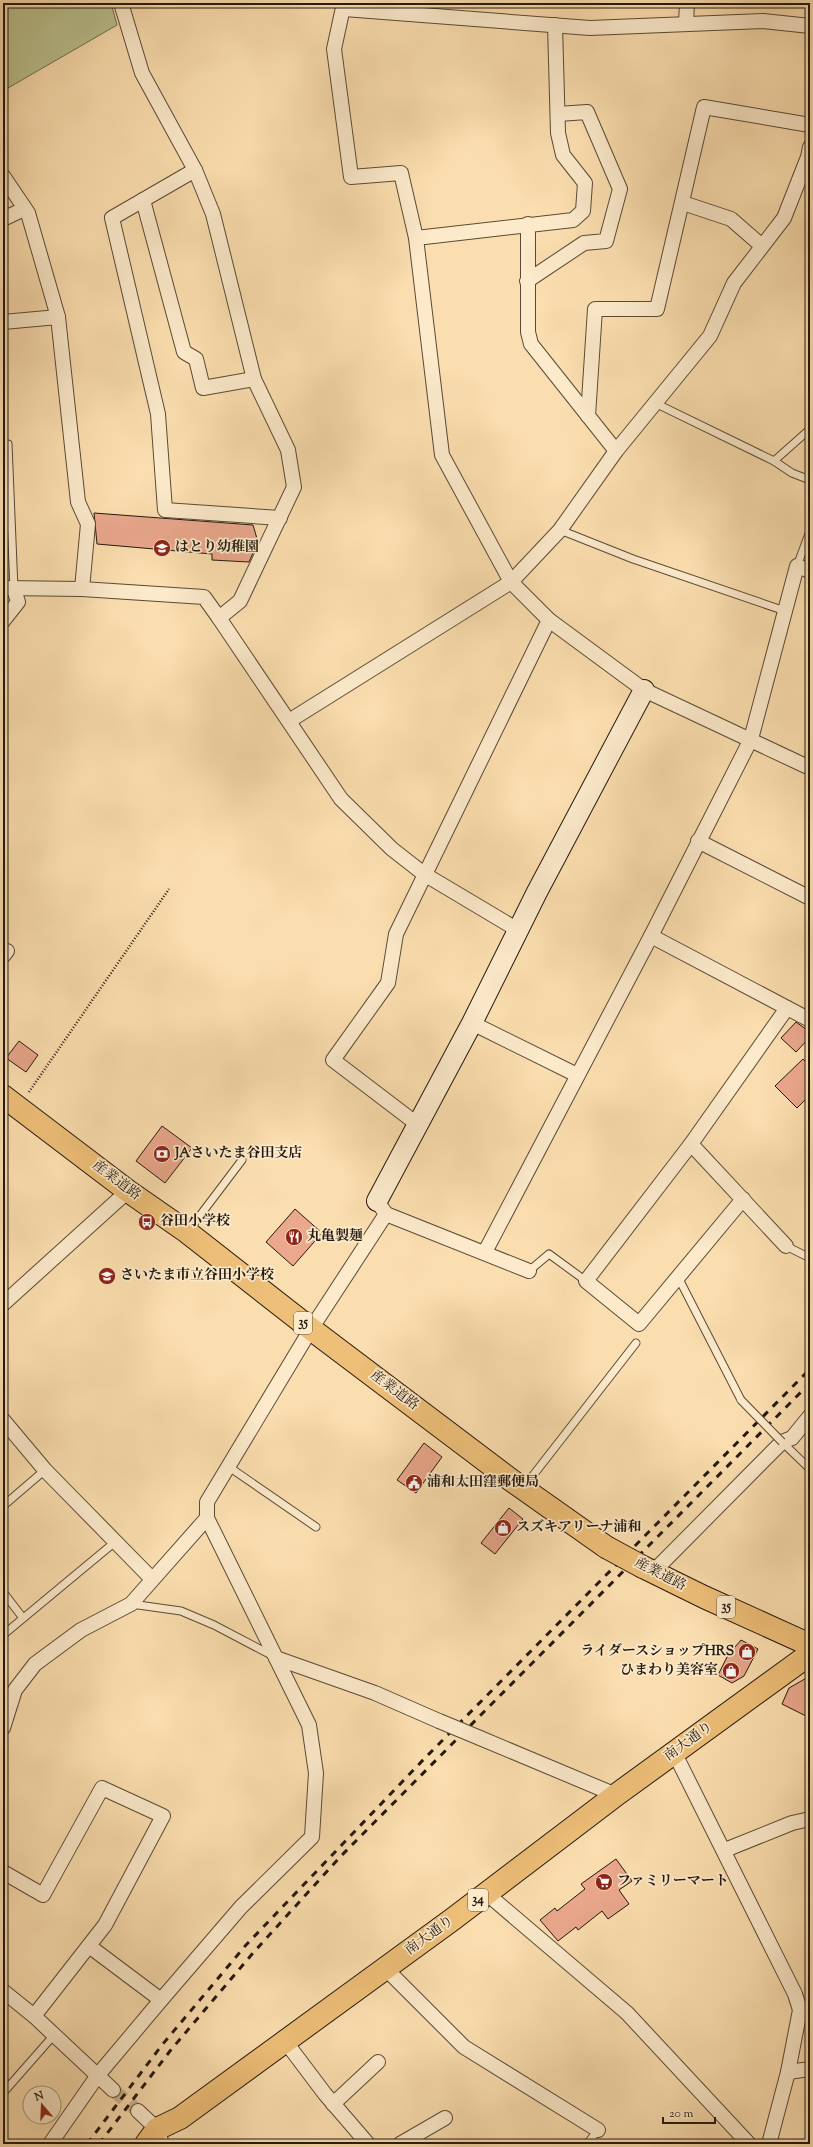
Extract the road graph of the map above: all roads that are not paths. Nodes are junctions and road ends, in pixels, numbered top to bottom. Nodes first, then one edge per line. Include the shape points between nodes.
1 (121, 3) edge
2 (687, 3) edge
3 (344, 6) edge
4 (686, 24) junction
5 (555, 25) junction
6 (810, 26) edge
7 (558, 114) junction
8 (810, 126) edge
9 (810, 147) edge
10 (195, 170) junction
11 (3, 176) edge
12 (143, 200) junction
13 (683, 203) junction
14 (24, 208) junction
15 (3, 219) edge
16 (528, 224) junction
17 (416, 238) junction
18 (762, 246) junction
19 (527, 281) junction
20 (58, 318) junction
21 (3, 322) edge
22 (254, 379) junction
23 (655, 403) junction
24 (588, 416) junction
25 (810, 429) edge
26 (3, 444) edge
27 (616, 451) junction
28 (774, 461) junction
29 (810, 480) edge
30 (280, 518) junction
31 (560, 530) junction
32 (810, 531) edge
33 (804, 568) edge
34 (511, 582) junction
35 (8, 588) edge
36 (82, 589) junction
37 (785, 611) junction
38 (219, 618) junction
39 (3, 620) edge
40 (549, 620) junction
41 (644, 690) junction
42 (289, 721) junction
43 (751, 739) junction
44 (810, 768) edge
45 (698, 841) junction
46 (424, 874) junction
47 (810, 898) edge
48 (518, 930) junction
49 (651, 936) junction
50 (787, 1008) junction
51 (810, 1020) edge
52 (472, 1023) junction
53 (577, 1075) junction
54 (10, 1102) edge
55 (417, 1124) junction
56 (691, 1144) junction
57 (242, 1160) dead end
58 (128, 1191) junction
59 (743, 1199) junction
60 (382, 1207) junction
61 (187, 1232) junction
62 (786, 1246) joint
63 (485, 1252) junction
64 (810, 1258) edge
65 (529, 1271) joint
66 (678, 1277) junction
67 (586, 1281) junction
68 (3, 1304) edge
69 (311, 1329) junction
70 (636, 1344) dead end
71 (810, 1416) edge
72 (3, 1420) edge
73 (782, 1442) junction
74 (229, 1467) junction
75 (810, 1468) edge
76 (45, 1470) junction
77 (523, 1488) junction
78 (3, 1506) edge
79 (207, 1518) junction
80 (316, 1527) dead end
81 (115, 1542) junction
82 (648, 1570) junction
83 (152, 1579) junction
84 (3, 1592) edge
85 (130, 1604) junction
86 (23, 1618) junction
87 (3, 1635) edge
88 (810, 1645) edge
89 (810, 1654) edge
90 (276, 1658) junction
91 (3, 1728) edge
92 (674, 1752) junction
93 (616, 1795) junction
94 (810, 1819) edge
95 (725, 1850) junction
96 (3, 1872) edge
97 (486, 1892) junction
98 (89, 1946) junction
99 (386, 1968) junction
100 (3, 1991) edge
101 (161, 2000) junction
102 (805, 2008) edge
103 (34, 2016) junction
104 (54, 2034) junction
105 (286, 2041) junction
106 (378, 2062) dead end
107 (810, 2069) edge
108 (788, 2072) junction
109 (98, 2075) junction
110 (113, 2090) tunnel mouth
111 (3, 2093) edge
112 (333, 2104) junction
113 (138, 2111) tunnel mouth
114 (446, 2118) dead end
115 (598, 2130) joint
116 (155, 2139) edge
117 (50, 2144) edge
118 (368, 2144) edge
119 (400, 2144) edge
120 (587, 2144) edge
121 (749, 2144) edge
122 (768, 2144) edge

1 - 10 street via 142,73
2 - 4 street
3 - 5 street
3 - 17 street via 334,49 351,177 401,173
4 - 5 street via 590,28
4 - 6 street via 763,21
5 - 7 street
7 - 16 street via 558,133 563,155 585,183 583,211 572,220
7 - 19 street via 587,112 620,189 606,241 584,243
8 - 13 street via 704,107
9 - 18 street via 784,218
10 - 12 street
10 - 22 street via 213,214
11 - 14 street
12 - 22 street via 184,352 196,359 204,388
12 - 30 street via 112,218 158,414 165,510
13 - 18 street via 732,219
13 - 24 street via 657,309 595,309
14 - 15 street
14 - 20 street via 28,213
16 - 17 street
16 - 19 street
17 - 34 street via 442,455
18 - 23 street via 734,283 710,336
19 - 24 street via 528,332 531,344
20 - 21 street
20 - 36 street via 78,502 88,524
22 - 30 street via 288,450 294,487
23 - 27 street
23 - 28 lane
24 - 27 street
25 - 28 lane
26 - 35 lane via 8,444
27 - 31 street
28 - 29 lane via 792,473
30 - 38 street via 240,601
31 - 34 street
31 - 37 lane via 633,559
32 - 33 lane
33 - 37 street
34 - 40 street
34 - 42 street via 440,629
35 - 36 street
35 - 39 street via 18,602
36 - 38 street via 204,597
37 - 43 street
38 - 42 street
40 - 41 street
40 - 46 street
41 - 43 street
41 - 48 street
42 - 46 street via 341,799 392,849
43 - 44 street
43 - 45 street
45 - 47 street
45 - 49 street
46 - 48 street
46 - 55 street via 396,934 388,983 333,1060
48 - 52 street
49 - 50 street
49 - 53 street
50 - 51 street
50 - 56 street
52 - 53 street
52 - 55 street
53 - 63 street
54 - 58 main road, 産業道路 / 35
55 - 60 street
56 - 59 street
56 - 67 street
57 - 61 lane
58 - 61 main road, 産業道路 / 35
58 - 68 street
59 - 62 street
59 - 66 street
60 - 63 street
60 - 69 street
61 - 69 main road, 産業道路 / 35
62 - 64 lane
63 - 65 street
65 - 67 lane via 549,1254
66 - 67 street via 638,1324
66 - 73 lane, bridge via 741,1400
69 - 74 street
69 - 77 main road, 産業道路 / 35
70 - 77 lane
71 - 73 street via 792,1438
72 - 76 street
73 - 75 lane
73 - 82 street
74 - 79 street via 207,1502
74 - 80 lane
76 - 78 lane
76 - 81 street
77 - 82 main road, 産業道路 / 35, bridge via 606,1547
79 - 83 street
79 - 90 street
81 - 83 street
81 - 86 lane
82 - 88 main road, 産業道路 / 35
83 - 85 street
84 - 86 lane
85 - 90 lane via 181,1611 214,1625
85 - 91 street via 81,1630 35,1664 15,1690
86 - 87 lane
89 - 92 main road, 南大通り / 34
90 - 93 street, bridge via 374,1693
90 - 101 street via 309,1725 316,1773 312,1837 241,1907
92 - 93 main road, 南大通り / 34
92 - 95 street
93 - 97 main road, 南大通り / 34
94 - 95 street via 792,1823
95 - 102 street via 795,1994
96 - 98 street via 43,1896 102,1788 163,1816 105,1925
97 - 99 main road, 南大通り / 34
97 - 121 street via 627,2014
98 - 101 street
98 - 103 street
99 - 105 main road, 南大通り / 34
99 - 115 street via 464,2047
100 - 103 street
101 - 109 street
102 - 108 street
103 - 104 street
104 - 109 street
104 - 111 lane
105 - 112 street
105 - 116 main road, 南大通り / 34
106 - 112 street
107 - 108 street
108 - 122 street
109 - 110 street
109 - 117 street
112 - 118 street
113 - 116 street
114 - 119 street
115 - 120 lane

